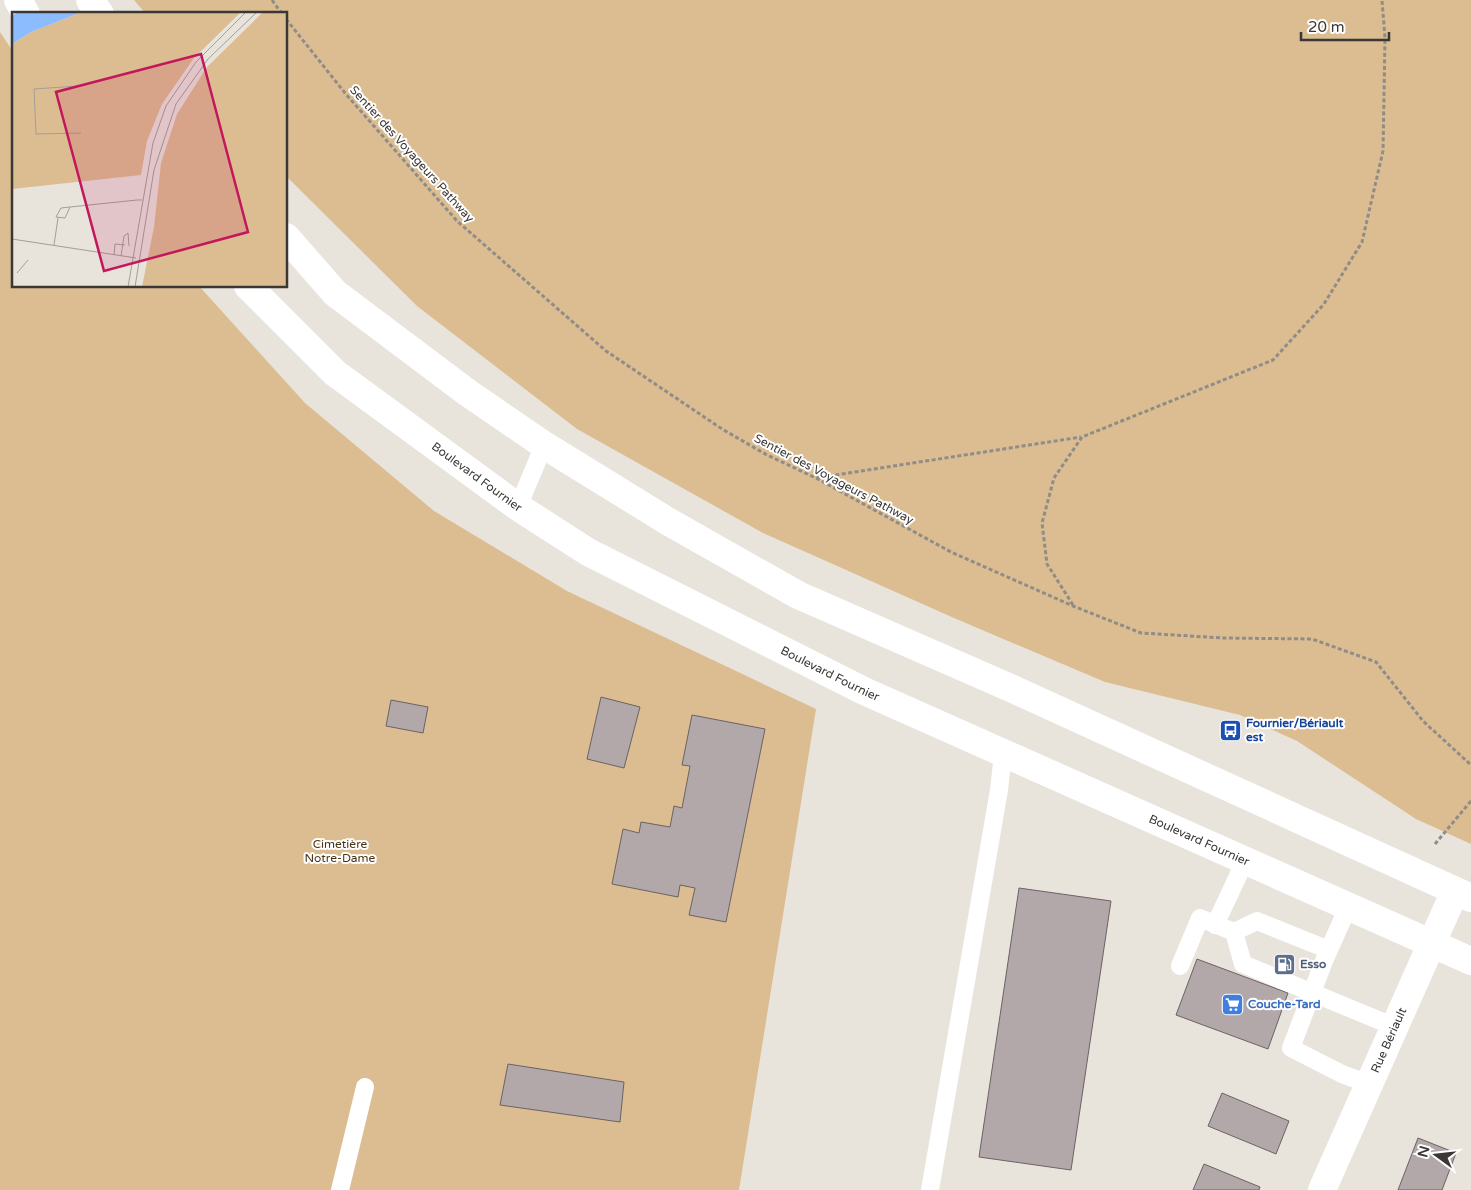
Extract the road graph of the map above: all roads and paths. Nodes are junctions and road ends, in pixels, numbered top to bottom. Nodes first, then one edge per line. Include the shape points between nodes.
1 (18, 0) edge
2 (90, 0) edge
3 (272, 0) edge
4 (1382, 0) edge
5 (25, 12) edge
6 (99, 12) edge
7 (281, 12) edge
8 (288, 22) edge
9 (288, 239) edge
10 (250, 288) edge
11 (1082, 437) junction
12 (544, 445) junction
13 (816, 478) junction
14 (518, 507) junction
15 (1074, 606) junction
16 (1003, 754) junction
17 (1471, 765) edge
18 (1471, 801) edge
19 (1435, 844) dead end
20 (1245, 861) junction
21 (1463, 894) edge
22 (1348, 907) junction
23 (1215, 925) junction
24 (1234, 932) junction
25 (1432, 945) junction
26 (1329, 950) junction
27 (1471, 961) edge
28 (1180, 966) dead end
29 (1312, 992) junction
30 (1395, 1027) junction
31 (1369, 1084) junction
32 (365, 1087) dead end
33 (340, 1190) edge
34 (930, 1190) edge
35 (1322, 1190) edge

1 - 5 main road
2 - 6 main road
3 - 7 path
4 - 11 path via 1385,38 1383,151 1362,242 1324,304 1273,360
8 - 13 path, Sentier des Voyageurs Pathway via 345,93 457,220 606,351 722,429
9 - 12 main road via 335,293 468,393
10 - 14 main road, Boulevard Fournier via 336,374
11 - 13 path
11 - 15 path via 1054,478 1042,523 1047,564
12 - 14 lane
12 - 21 main road via 668,522 798,595
13 - 15 path, Sentier des Voyageurs Pathway via 951,552
14 - 16 main road, Boulevard Fournier via 588,552 864,691
15 - 17 path, Sentier des Voyageurs Pathway via 1141,633 1312,639 1376,662 1423,721
16 - 20 main road, Boulevard Fournier
16 - 34 lane
18 - 19 path
20 - 22 main road, Boulevard Fournier
20 - 23 lane
21 - 25 main road, Rue Bériault
22 - 25 main road, Boulevard Fournier
22 - 26 lane
23 - 24 lane
23 - 28 lane via 1200,918
24 - 26 lane via 1257,921
24 - 29 lane via 1243,964
25 - 27 main road, Boulevard Fournier
25 - 30 main road, Rue Bériault
26 - 29 lane
29 - 30 lane
29 - 31 lane via 1291,1048
30 - 31 main road, Rue Bériault
31 - 35 main road, Rue Bériault
32 - 33 lane

